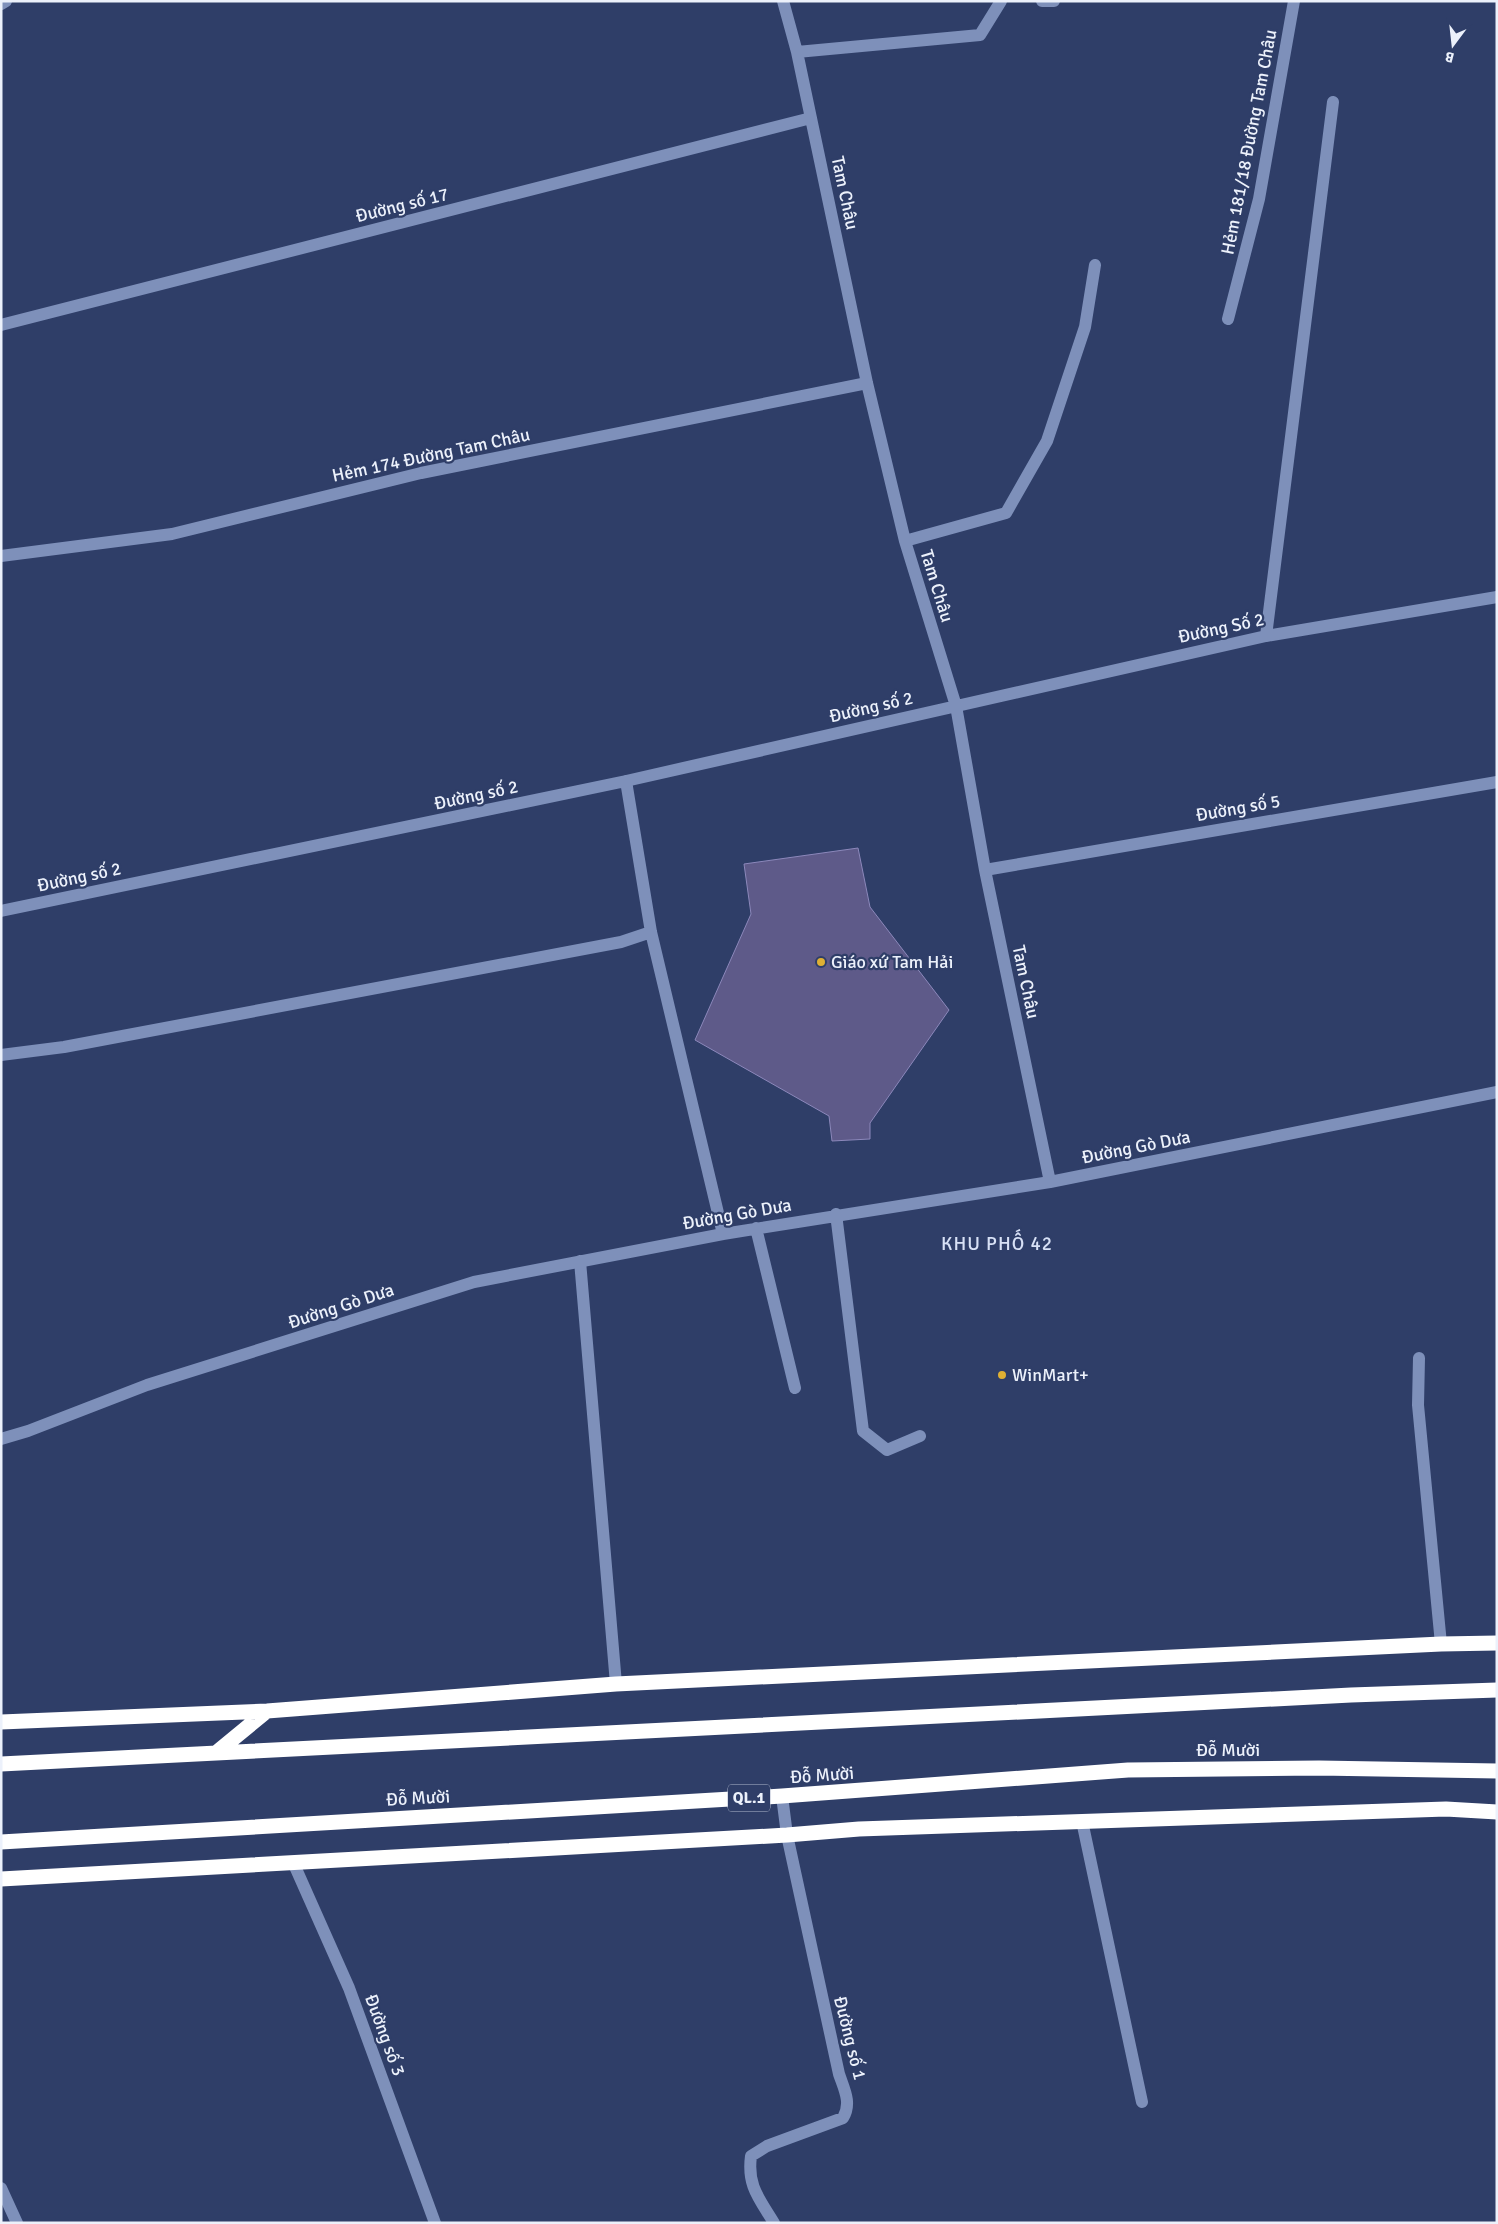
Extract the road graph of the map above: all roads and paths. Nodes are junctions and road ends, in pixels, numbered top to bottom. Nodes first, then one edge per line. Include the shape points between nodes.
1 (6, 1) edge
2 (783, 1) edge
3 (1001, 1) edge
4 (1042, 1) edge
5 (1054, 1) edge
6 (1294, 1) edge
7 (1, 4) edge
8 (797, 52) junction
9 (1333, 102) dead end
10 (811, 118) junction
11 (1094, 266) dead end
12 (1228, 319) dead end
13 (1, 325) edge
14 (867, 383) junction
15 (904, 541) junction
16 (1, 556) edge
17 (1497, 597) edge
18 (1266, 636) junction
19 (956, 706) junction
20 (626, 782) junction
21 (1497, 782) edge
22 (985, 870) junction
23 (1, 911) edge
24 (651, 932) junction
25 (1, 1055) edge
26 (1497, 1092) edge
27 (1050, 1182) junction
28 (836, 1214) junction
29 (756, 1228) junction
30 (723, 1234) junction
31 (580, 1261) junction
32 (1419, 1358) dead end
33 (795, 1388) dead end
34 (920, 1436) dead end
35 (1, 1438) edge
36 (1497, 1643) edge
37 (1442, 1644) junction
38 (616, 1684) junction
39 (1497, 1690) edge
40 (267, 1711) junction
41 (1, 1722) edge
42 (217, 1752) junction
43 (1, 1764) edge
44 (1497, 1772) edge
45 (782, 1796) junction
46 (1497, 1812) edge
47 (1082, 1821) junction
48 (787, 1835) junction
49 (1, 1842) edge
50 (293, 1862) junction
51 (1, 1879) edge
52 (1142, 2102) dead end
53 (1, 2188) edge
54 (17, 2223) edge
55 (434, 2223) edge
56 (774, 2223) edge

1 - 7 street
2 - 8 street, Tam Châu
3 - 8 street via 980,35
4 - 5 street
6 - 12 street, Hẻm 181/18 Đường Tam Châu via 1259,199
8 - 10 street, Tam Châu
9 - 18 street
10 - 13 street, Đường số 17
10 - 14 street, Tam Châu
11 - 15 street via 1085,327 1047,441 1006,513
14 - 15 street, Tam Châu
14 - 16 street, Hẻm 174 Đường Tam Châu via 421,473 172,534
15 - 19 street, Tam Châu
17 - 18 street, Đường Số 2
18 - 19 street, Đường Số 2
19 - 20 street, Đường số 2
19 - 22 street, Tam Châu
20 - 23 street, Đường số 2
20 - 24 street
21 - 22 street, Đường số 5
22 - 27 street, Tam Châu
24 - 25 street via 621,942 74,1045
24 - 30 street
26 - 27 street, Đường Gò Dưa
27 - 28 street, Đường Gò Dưa
28 - 29 street, Đường Gò Dưa
28 - 34 street via 862,1431 887,1450
29 - 30 street, Đường Gò Dưa
29 - 33 street
30 - 31 street, Đường Gò Dưa
31 - 35 street, Đường Gò Dưa via 474,1282 147,1385
31 - 38 street
32 - 37 street via 1418,1405
36 - 37 highway
37 - 38 highway
38 - 40 highway
39 - 42 highway
40 - 41 highway
40 - 42 highway
42 - 43 highway
44 - 45 highway, Đỗ Mười / QL.1 via 1319,1768 1128,1770
45 - 48 street, Đường số 1
45 - 49 highway, Đỗ Mười / QL.1
46 - 47 highway, QL.1 via 1446,1809
47 - 48 highway, QL.1 via 859,1829
47 - 52 street
48 - 50 highway, QL.1
48 - 56 street, Đường số 1 via 839,2074 848,2101 843,2118 767,2146 751,2156 753,2188
50 - 51 highway, QL.1
50 - 55 street, Đường số 3 via 349,1988
53 - 54 street

